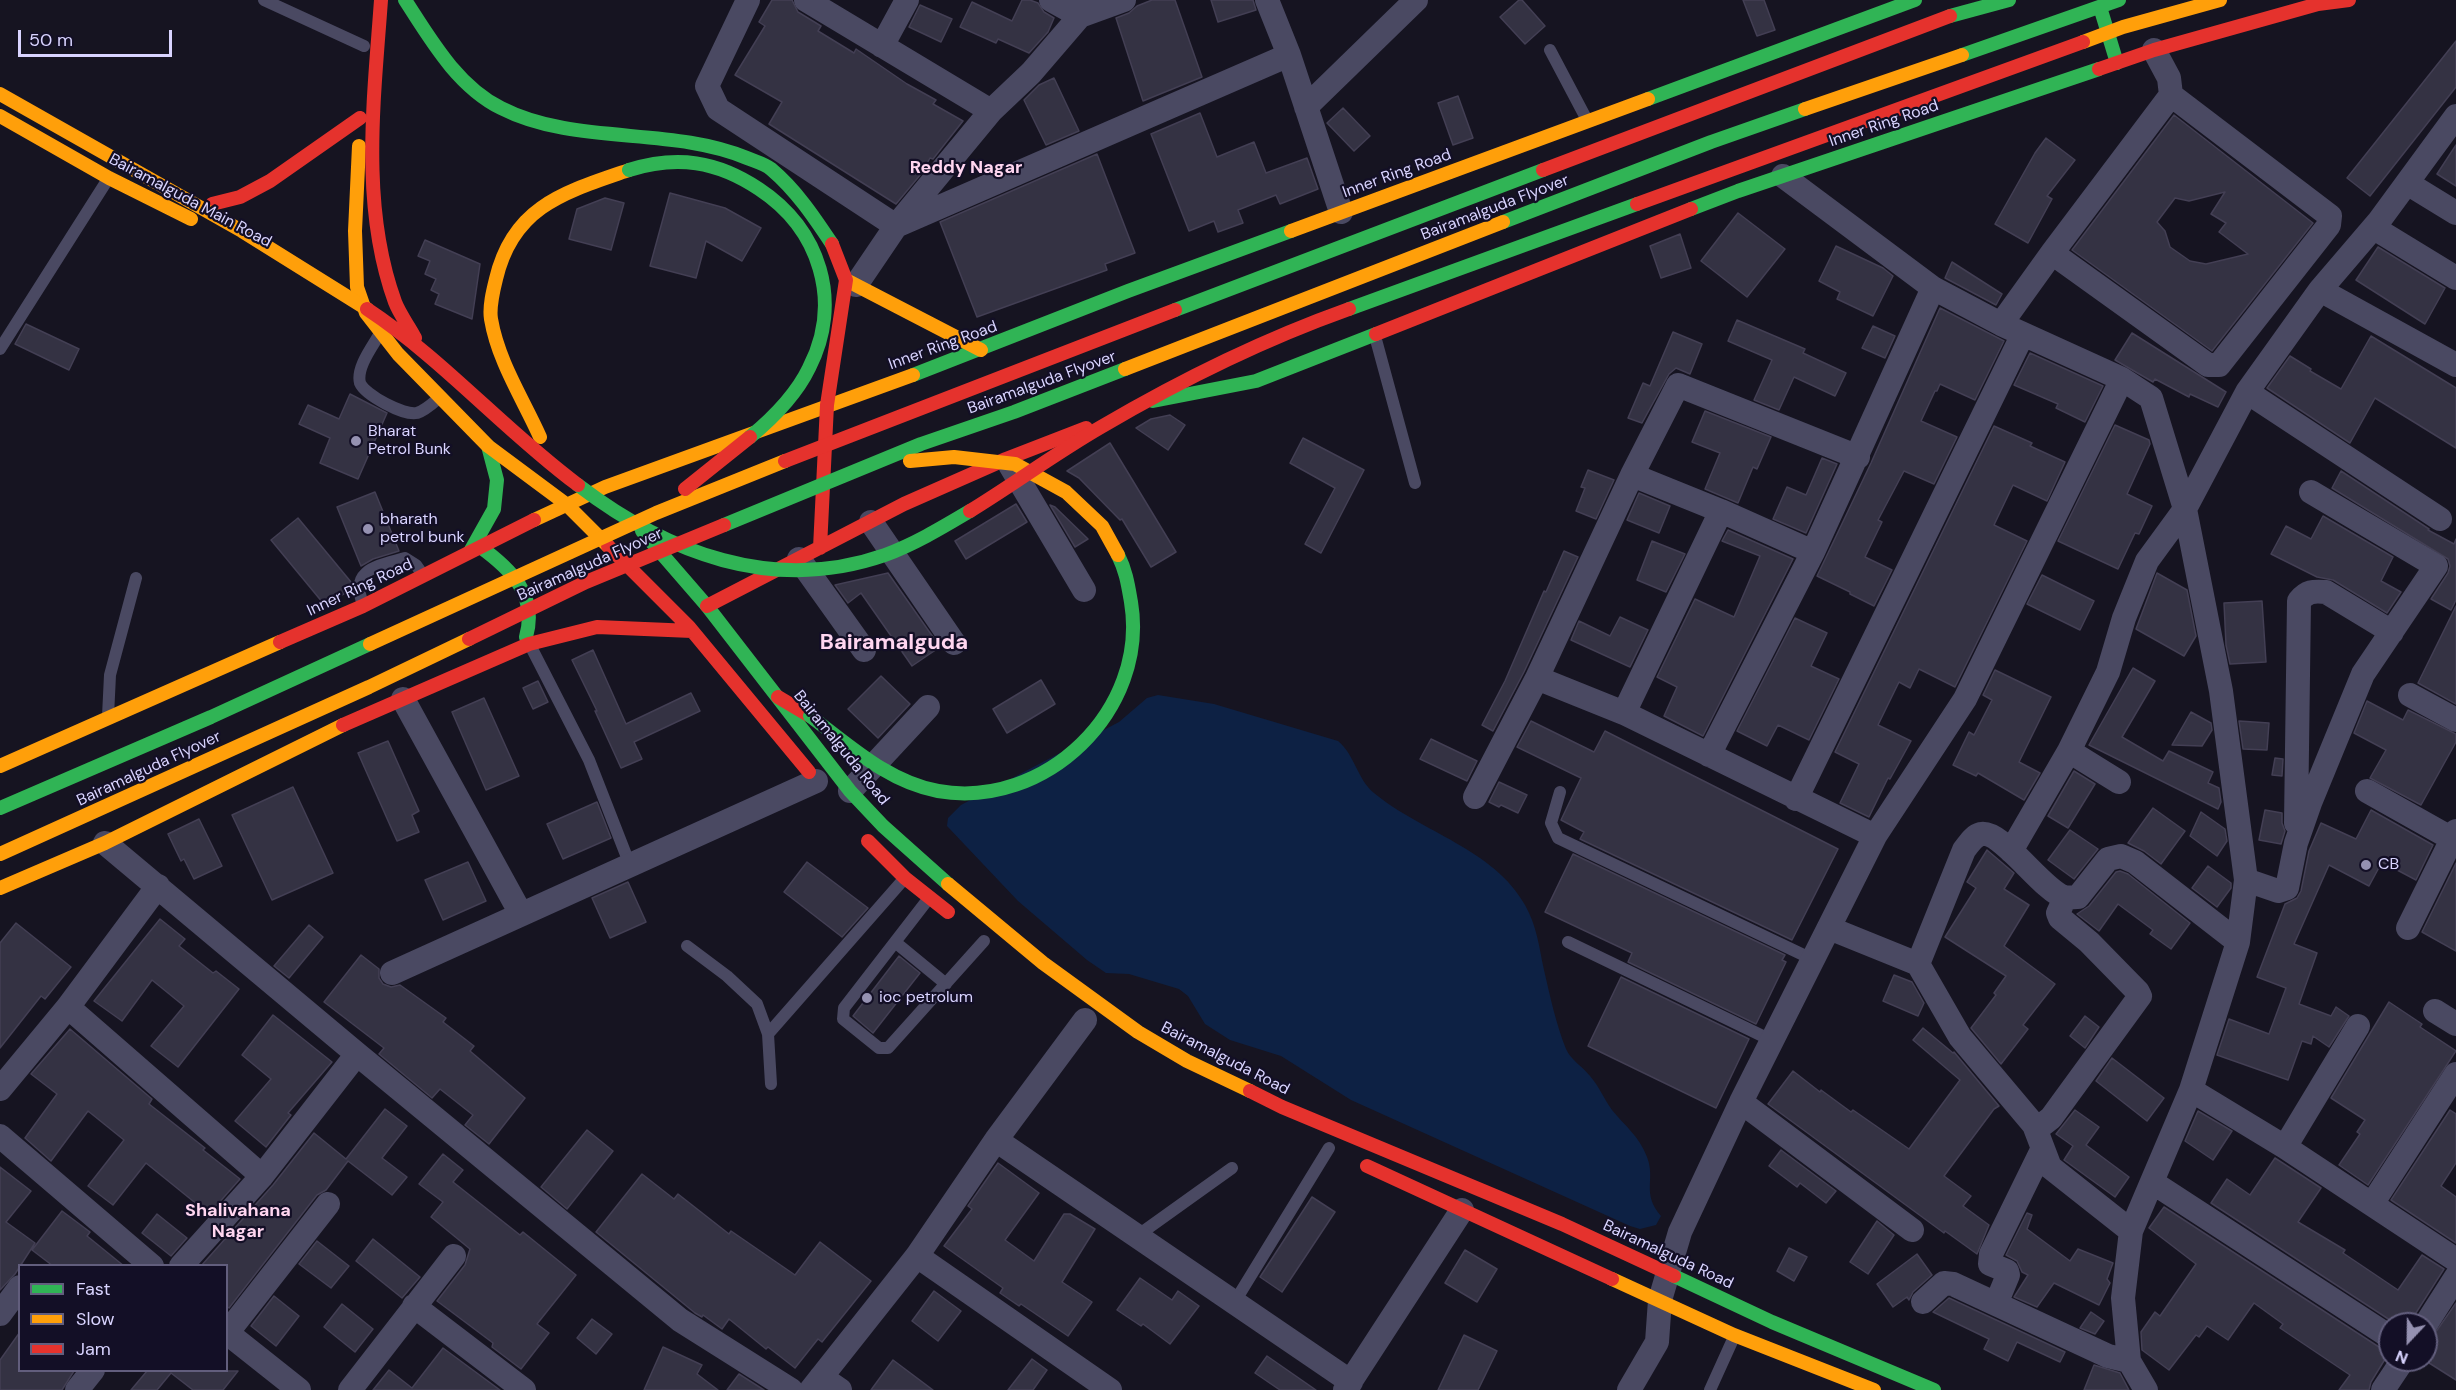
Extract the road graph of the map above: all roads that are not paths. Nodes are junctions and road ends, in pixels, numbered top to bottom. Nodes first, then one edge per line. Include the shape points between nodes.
1 (264, 0) edge
2 (367, 0) edge
3 (381, 0) edge
4 (748, 0) edge
5 (806, 0) edge
6 (907, 0) edge
7 (1051, 0) edge
8 (1124, 0) edge
9 (1266, 0) edge
10 (1416, 0) edge
11 (1915, 0) edge
12 (2009, 0) edge
13 (2119, 0) edge
14 (2220, 0) edge
15 (2349, 0) edge
16 (399, 4) edge
17 (2100, 7) junction
18 (1085, 8) edge
19 (364, 46) junction
20 (882, 46) junction
21 (1550, 50) dead end
22 (2154, 50) junction
23 (1289, 55) junction
24 (2117, 63) junction
25 (0, 87) edge
26 (0, 94) edge
27 (2171, 95) junction
28 (1306, 107) junction
29 (991, 111) junction
30 (0, 116) edge
31 (2456, 116) edge
32 (360, 118) junction
33 (1587, 121) junction
34 (123, 155) junction
35 (387, 157) dead end
36 (1783, 176) junction
37 (109, 178) junction
38 (2407, 183) junction
39 (212, 204) junction
40 (1341, 212) junction
41 (2456, 213) edge
42 (199, 224) dead end
43 (896, 225) junction
44 (2374, 228) junction
45 (220, 235) dead end
46 (2052, 253) junction
47 (2456, 278) edge
48 (851, 283) junction
49 (357, 287) junction
50 (1933, 288) junction
51 (2320, 290) junction
52 (396, 293) junction
53 (1132, 301) junction
54 (366, 313) junction
55 (408, 317) junction
56 (2012, 329) junction
57 (380, 332) junction
58 (1375, 335) junction
59 (419, 345) junction
60 (0, 350) edge
61 (981, 350) junction
62 (2456, 365) edge
63 (2122, 379) junction
64 (2247, 392) junction
65 (441, 396) junction
66 (1165, 397) junction
67 (827, 405) junction
68 (488, 446) junction
69 (1858, 457) junction
70 (1006, 459) junction
71 (873, 464) junction
72 (1632, 475) junction
73 (1415, 483) dead end
74 (600, 484) junction
75 (2312, 492) dead end
76 (566, 504) junction
77 (2184, 509) junction
78 (1721, 511) junction
79 (656, 513) junction
80 (2440, 519) dead end
81 (871, 522) junction
82 (475, 548) junction
83 (820, 548) junction
84 (1814, 552) junction
85 (799, 559) junction
86 (424, 576) junction
87 (136, 578) dead end
88 (1084, 590) dead end
89 (363, 606) junction
90 (707, 606) junction
91 (692, 631) junction
92 (2392, 632) junction
93 (954, 643) dead end
94 (525, 645) junction
95 (864, 650) dead end
96 (1537, 678) junction
97 (2410, 695) dead end
98 (778, 697) junction
99 (403, 699) junction
100 (928, 707) dead end
101 (1624, 713) junction
102 (108, 717) junction
103 (2456, 720) edge
104 (2069, 751) junction
105 (1709, 755) junction
106 (0, 766) edge
107 (2119, 782) dead end
108 (819, 786) joint
109 (850, 791) junction
110 (2367, 791) dead end
111 (1560, 792) dead end
112 (1475, 797) dead end
113 (1796, 799) junction
114 (0, 808) edge
115 (858, 830) dead end
116 (1875, 836) junction
117 (2454, 837) edge
118 (105, 843) junction
119 (2296, 843) junction
120 (2011, 851) junction
121 (0, 854) edge
122 (630, 865) junction
123 (905, 878) junction
124 (2246, 880) junction
125 (158, 886) junction
126 (0, 888) edge
127 (930, 897) junction
128 (2065, 898) junction
129 (521, 914) junction
130 (956, 918) dead end
131 (1829, 928) junction
132 (2408, 928) dead end
133 (984, 933) junction
134 (895, 942) junction
135 (1568, 942) dead end
136 (2238, 942) junction
137 (687, 946) dead end
138 (1814, 960) junction
139 (1918, 964) junction
140 (392, 973) dead end
141 (946, 984) junction
142 (68, 1007) junction
143 (1084, 1019) dead end
144 (2358, 1026) dead end
145 (768, 1034) junction
146 (1773, 1041) junction
147 (357, 1054) junction
148 (2456, 1074) edge
149 (771, 1084) dead end
150 (0, 1089) edge
151 (2191, 1090) junction
152 (1741, 1102) junction
153 (2034, 1125) junction
154 (0, 1136) edge
155 (996, 1140) junction
156 (2285, 1147) junction
157 (2042, 1150) junction
158 (1334, 1151) joint
159 (1232, 1168) dead end
160 (262, 1176) junction
161 (2152, 1182) junction
162 (328, 1204) dead end
163 (2372, 1204) junction
164 (1462, 1210) junction
165 (1562, 1224) junction
166 (1912, 1230) dead end
167 (2131, 1231) junction
168 (1137, 1236) junction
169 (1552, 1250) junction
170 (454, 1256) dead end
171 (917, 1256) junction
172 (2456, 1260) edge
173 (150, 1264) edge
174 (183, 1264) edge
175 (1667, 1273) junction
176 (2456, 1277) edge
177 (18, 1290) edge
178 (1660, 1300) junction
179 (1923, 1302) dead end
180 (1234, 1303) junction
181 (1996, 1304) junction
182 (414, 1306) junction
183 (2434, 1312) edge
184 (0, 1314) edge
185 (2378, 1329) edge
186 (228, 1331) edge
187 (228, 1333) edge
188 (1734, 1335) junction
189 (2129, 1361) junction
190 (2395, 1372) edge
191 (824, 1386) edge
192 (1348, 1386) edge
193 (299, 1390) edge
194 (350, 1390) edge
195 (524, 1390) edge
196 (791, 1390) edge
197 (1110, 1390) edge
198 (1629, 1390) edge
199 (1710, 1390) edge
200 (1874, 1390) edge
201 (1934, 1390) edge
202 (2146, 1390) edge
203 (2383, 1390) edge

1 - 19 lane
2 - 19 main road
3 - 59 main road, bridge via 373,118 374,212 383,263 396,304
4 - 43 street via 707,86 718,108
5 - 20 street
6 - 20 street
7 - 18 street
8 - 18 street
9 - 23 street
10 - 28 street
11 - 33 main road, Inner Ring Road
12 - 79 main road, Bairamalguda Flyover, bridge via 1950,16 1236,286
13 - 17 main road, Bairamalguda Flyover
14 - 59 main road, bridge via 2123,27 1324,318 1187,378 924,537 873,559 823,569 767,568 718,559 666,541 581,487
15 - 22 main road, Inner Ring Road via 2318,4
16 - 48 main road via 456,72 501,108 557,126 723,148 770,168 805,204 833,245
17 - 24 main road
17 - 71 main road, Bairamalguda Flyover, bridge via 1711,142
18 - 29 street via 1031,73
19 - 32 main road
20 - 29 street
21 - 33 lane
22 - 24 main road, Inner Ring Road
22 - 27 street via 2169,78
23 - 28 street
23 - 43 street
24 - 36 main road, Inner Ring Road
25 - 34 main road
26 - 59 main road, bridge via 301,266
27 - 46 street
27 - 46 street via 2330,216 2329,225 2219,365 2208,365
28 - 40 street
29 - 43 street
30 - 37 main road, Bairamalguda Main Road
31 - 38 street
32 - 39 main road via 270,181 240,197
32 - 49 main road
33 - 40 main road, Inner Ring Road
34 - 37 lane
34 - 39 main road
35 - 52 main road via 384,223
36 - 50 street
36 - 58 main road, Inner Ring Road
37 - 42 main road, Bairamalguda Main Road
37 - 60 lane
38 - 41 street
38 - 44 street
39 - 49 main road
40 - 53 main road, Inner Ring Road
43 - 48 street
44 - 47 street
44 - 51 street
45 - 54 main road, Bairamalguda Main Road
46 - 56 street
48 - 61 main road
48 - 67 main road
49 - 52 main road
49 - 54 main road
50 - 56 street
50 - 69 street
51 - 62 street
51 - 64 street
52 - 55 main road
53 - 61 main road, Inner Ring Road
53 - 66 main road
54 - 55 main road
54 - 57 main road
55 - 79 main road, bridge via 426,338 545,441 509,373 490,317 497,267 504,249 530,214 568,191 653,163 679,160 726,169 768,194 800,230 821,273 823,322 817,347 791,395 764,424
56 - 63 street
56 - 113 street
57 - 65 main road
57 - 65 lane via 360,371 360,382 367,392 398,410 414,414
58 - 66 main road, Inner Ring Road via 1256,381
58 - 73 lane
61 - 67 main road, Inner Ring Road
63 - 77 street via 2151,398
63 - 116 street via 1965,699
64 - 77 street
64 - 80 street
65 - 68 main road
66 - 70 main road, Inner Ring Road
67 - 74 main road, Inner Ring Road
67 - 83 main road
68 - 76 main road
68 - 82 main road via 497,480 494,509
69 - 72 street via 1678,385
69 - 84 street
70 - 81 main road, Inner Ring Road
70 - 88 street
71 - 98 main road, bridge via 954,458 1015,464 1066,492 1102,526 1126,570 1134,619 1129,669 1108,714 1076,752 1034,778 986,793 938,791 891,775
71 - 121 main road, Bairamalguda Flyover, bridge via 586,582 369,687
72 - 78 street
72 - 96 street
74 - 76 main road, Inner Ring Road
74 - 90 main road, Bairamalguda Road
75 - 92 street via 2436,566
76 - 82 main road, Inner Ring Road
76 - 91 main road
77 - 104 street via 2146,561 2108,672
77 - 124 street via 2221,691
78 - 84 street
78 - 101 street
79 - 114 main road, Bairamalguda Flyover, bridge via 211,717
81 - 83 main road, Inner Ring Road
81 - 93 street
82 - 86 main road, Inner Ring Road
82 - 94 main road via 506,566 522,588 530,619
83 - 85 main road, Inner Ring Road
84 - 105 street
85 - 90 main road, Inner Ring Road
85 - 95 street
86 - 89 main road, Inner Ring Road
86 - 89 lane via 405,558 375,568 359,582
87 - 102 lane via 110,675
89 - 102 main road, Inner Ring Road
90 - 98 main road, Bairamalguda Road
91 - 94 main road via 597,627
91 - 108 main road
92 - 119 street via 2363,675
92 - 119 street via 2326,592 2305,593 2299,601
94 - 99 main road
94 - 122 lane via 589,760
96 - 101 street
96 - 112 street
97 - 103 street
98 - 109 main road, Bairamalguda Road
99 - 118 main road
99 - 129 street
100 - 109 street
101 - 105 street
102 - 106 main road, Inner Ring Road via 13,754
104 - 107 street
104 - 120 street
105 - 113 street
108 - 122 street
109 - 133 main road, Bairamalguda Road
110 - 117 street
111 - 138 lane via 1551,823 1558,838
113 - 116 street
115 - 123 main road
116 - 131 street
117 - 132 street
118 - 125 street
118 - 126 main road
119 - 124 street via 2289,882 2283,891
120 - 128 street
120 - 139 street via 1991,836 1973,838 1964,850
122 - 129 street
123 - 127 main road
123 - 145 lane
124 - 136 street
125 - 142 street
125 - 147 street
127 - 130 main road
127 - 134 lane
128 - 136 street via 2078,897 2108,859 2121,856 2135,862
128 - 153 street via 2058,913 2060,918 2089,942 2140,996 2051,1118 2042,1125
129 - 140 street
131 - 138 street
131 - 139 street
133 - 141 lane
133 - 165 main road, Bairamalguda Road via 1188,1061 1282,1107
134 - 141 lane
134 - 141 lane via 844,1008 843,1019 879,1048 888,1048
135 - 146 lane
136 - 151 street
137 - 145 lane via 757,1004
138 - 146 street
139 - 153 street via 1960,1037
142 - 150 street
142 - 160 street
143 - 155 street
144 - 156 street
145 - 149 lane
146 - 152 street
147 - 160 street
147 - 196 street via 681,1320
148 - 163 street
151 - 156 street
151 - 161 street
152 - 166 street
152 - 175 street via 1680,1232
153 - 157 street
154 - 173 street
155 - 168 street
155 - 171 street
156 - 163 street
157 - 167 street via 2050,1167
157 - 181 street via 1991,1254 1990,1264 2007,1270 2008,1275
158 - 164 main road
158 - 180 lane
159 - 168 lane
160 - 174 street
161 - 167 street
161 - 185 street
162 - 186 street
163 - 172 street
164 - 169 main road
164 - 192 street
165 - 169 main road
165 - 175 main road, Bairamalguda Road
167 - 189 street via 2123,1298
168 - 180 street
169 - 178 main road
170 - 182 street
171 - 191 street
171 - 197 street
175 - 178 street
175 - 201 main road, Bairamalguda Road
176 - 183 street
177 - 184 street
178 - 188 main road
178 - 198 street via 1657,1342
179 - 181 street via 1944,1283
180 - 192 street
181 - 189 street via 2108,1356
182 - 194 street
182 - 195 street
187 - 193 street
188 - 199 lane
188 - 200 main road
189 - 202 street
190 - 203 street

